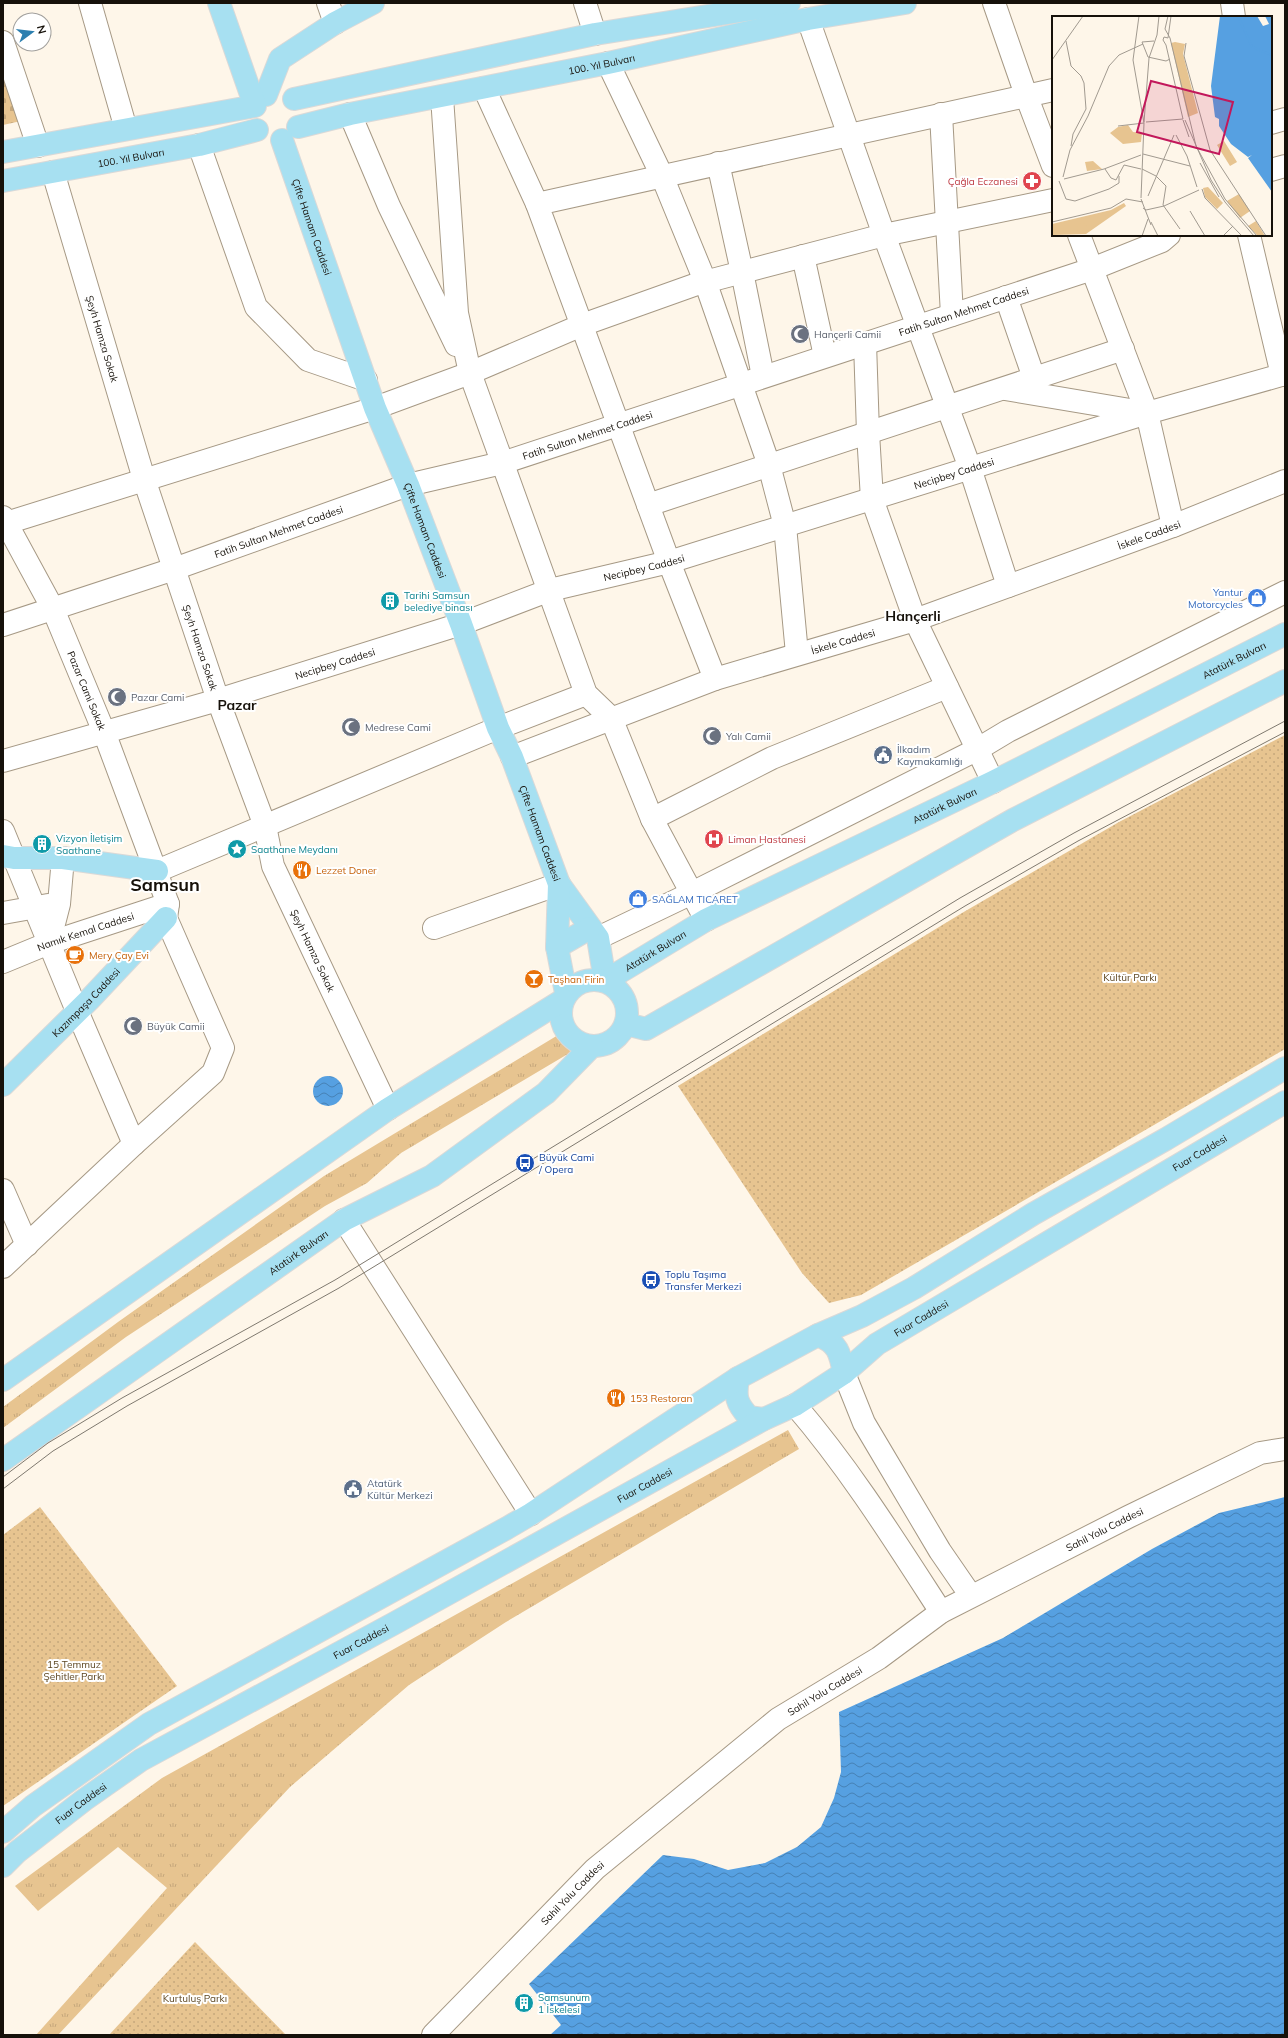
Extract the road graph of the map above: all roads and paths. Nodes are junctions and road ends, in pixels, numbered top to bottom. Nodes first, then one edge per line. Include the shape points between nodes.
1 (90, 3) edge
2 (219, 3) edge
3 (373, 3) edge
4 (585, 3) edge
5 (786, 3) edge
6 (905, 3) edge
7 (994, 3) edge
8 (1232, 3) edge
9 (332, 13) edge
10 (1234, 16) edge
11 (808, 19) junction
12 (595, 34) junction
13 (3, 42) edge
14 (608, 63) junction
15 (484, 88) junction
16 (1052, 90) edge
17 (1026, 95) junction
18 (442, 97) junction
19 (294, 99) junction
20 (260, 100) junction
21 (350, 114) junction
22 (941, 114) junction
23 (1285, 119) edge
24 (1272, 123) edge
25 (126, 129) junction
26 (257, 130) junction
27 (290, 133) junction
28 (850, 134) junction
29 (199, 145) junction
30 (38, 146) junction
31 (3, 152) edge
32 (1052, 163) edge
33 (718, 164) junction
34 (1285, 166) edge
35 (1272, 170) edge
36 (53, 172) junction
37 (662, 176) junction
38 (3, 181) edge
39 (1052, 200) edge
40 (537, 204) junction
41 (948, 222) junction
42 (884, 235) junction
43 (1079, 236) edge
44 (1168, 236) edge
45 (1249, 236) edge
46 (803, 256) junction
47 (1092, 269) junction
48 (742, 272) junction
49 (705, 282) junction
50 (1006, 297) junction
51 (952, 315) junction
52 (582, 325) junction
53 (917, 326) junction
54 (865, 343) junction
55 (1123, 349) junction
56 (825, 356) junction
57 (470, 373) junction
58 (1284, 375) edge
59 (763, 376) junction
60 (1034, 378) junction
61 (366, 380) junction
62 (740, 384) junction
63 (1001, 389) junction
64 (947, 406) junction
65 (376, 408) junction
66 (1147, 413) junction
67 (618, 424) junction
68 (868, 432) junction
69 (502, 463) junction
70 (769, 465) junction
71 (970, 468) junction
72 (144, 479) junction
73 (408, 485) junction
74 (1283, 488) edge
75 (872, 499) junction
76 (648, 505) junction
77 (4, 521) edge
78 (785, 526) junction
79 (1173, 526) junction
80 (669, 562) junction
81 (174, 569) junction
82 (1008, 586) junction
83 (550, 590) junction
84 (1285, 592) edge
85 (53, 609) junction
86 (915, 620) junction
87 (461, 624) junction
88 (3, 625) edge
89 (1285, 634) edge
90 (797, 654) junction
91 (715, 680) junction
92 (1285, 682) edge
93 (947, 687) junction
94 (586, 694) junction
95 (218, 700) junction
96 (611, 718) junction
97 (498, 728) junction
98 (104, 732) junction
99 (978, 749) junction
100 (512, 757) junction
101 (3, 761) edge
102 (993, 782) junction
103 (652, 819) junction
104 (265, 826) junction
105 (3, 831) edge
106 (9, 857) edge
107 (63, 858) junction
108 (157, 871) junction
109 (559, 884) junction
110 (692, 893) junction
111 (59, 904) junction
112 (34, 907) junction
113 (167, 911) junction
114 (3, 913) edge
115 (706, 920) junction
116 (434, 928) dead end
117 (594, 933) junction
118 (49, 943) junction
119 (557, 947) junction
120 (3, 962) edge
121 (605, 981) junction
122 (565, 996) junction
123 (77, 1012) junction
124 (626, 1024) junction
125 (592, 1046) junction
126 (1285, 1068) edge
127 (3, 1084) edge
128 (1285, 1102) edge
129 (388, 1109) junction
130 (134, 1144) junction
131 (3, 1190) edge
132 (344, 1220) junction
133 (27, 1245) junction
134 (3, 1267) edge
135 (818, 1335) junction
136 (844, 1373) junction
137 (738, 1378) junction
138 (3, 1380) edge
139 (795, 1405) junction
140 (764, 1419) junction
141 (1285, 1449) edge
142 (3, 1460) edge
143 (531, 1514) junction
144 (940, 1552) junction
145 (911, 1566) junction
146 (971, 1596) junction
147 (941, 1612) junction
148 (3, 1832) edge
149 (3, 1866) edge
150 (433, 2035) edge

1 - 25 street
2 - 20 main road
3 - 9 main road
4 - 12 street
5 - 12 main road
6 - 11 main road, 100. Yıl Bulvarı
7 - 17 street
8 - 10 street
9 - 20 main road via 280,59
11 - 14 main road, 100. Yıl Bulvarı
11 - 28 street
12 - 19 main road
13 - 30 street
14 - 15 main road, 100. Yıl Bulvarı
14 - 37 street
15 - 18 main road, 100. Yıl Bulvarı
15 - 40 street
16 - 17 street
17 - 22 street
17 - 32 street
18 - 21 main road, 100. Yıl Bulvarı
18 - 57 street via 457,313
19 - 20 main road via 280,93
19 - 27 main road via 300,112
20 - 25 main road
20 - 26 main road via 253,121
21 - 27 main road, 100. Yıl Bulvarı
21 - 57 street via 426,285
22 - 28 street
22 - 41 street
23 - 24 street
25 - 30 main road
26 - 27 main road via 267,139
26 - 29 main road, 100. Yıl Bulvarı
27 - 61 main road, Çifte Hamam Caddesi
28 - 33 street
28 - 42 street
29 - 36 main road, 100. Yıl Bulvarı
29 - 61 street via 256,307 308,360
30 - 31 main road
33 - 37 street
33 - 48 street
34 - 35 street
36 - 38 main road, 100. Yıl Bulvarı
36 - 72 street, Şeyh Hamza Sokak
37 - 40 street
37 - 49 street
39 - 41 street
40 - 52 street
41 - 42 street
41 - 51 street
42 - 46 street
42 - 53 street
43 - 47 street
44 - 47 street, Fatih Sultan Mehmet Caddesi via 1162,241
45 - 58 street
46 - 48 street
46 - 56 street
47 - 50 street, Fatih Sultan Mehmet Caddesi
47 - 55 street
48 - 49 street
48 - 59 street
49 - 52 street
49 - 62 street
50 - 51 street, Fatih Sultan Mehmet Caddesi
50 - 60 street
51 - 53 street, Fatih Sultan Mehmet Caddesi
52 - 57 street
52 - 67 street
53 - 54 street, Fatih Sultan Mehmet Caddesi
53 - 64 street
54 - 56 street, Fatih Sultan Mehmet Caddesi
54 - 68 street
55 - 60 street
55 - 66 street
56 - 59 street, Fatih Sultan Mehmet Caddesi
57 - 65 street
57 - 69 street
58 - 66 street, Necipbey Caddesi
59 - 62 street, Fatih Sultan Mehmet Caddesi
60 - 63 street
61 - 65 main road, Çifte Hamam Caddesi
62 - 67 street, Fatih Sultan Mehmet Caddesi
62 - 70 street
63 - 64 street
63 - 66 street
64 - 68 street
64 - 71 street
65 - 72 street
65 - 73 main road, Çifte Hamam Caddesi
66 - 71 street, Necipbey Caddesi
66 - 79 street
67 - 69 street, Fatih Sultan Mehmet Caddesi
67 - 76 street
68 - 70 street
68 - 75 street
69 - 73 street, Fatih Sultan Mehmet Caddesi
69 - 83 street
70 - 76 street
70 - 78 street
71 - 75 street, Necipbey Caddesi
71 - 82 street
72 - 77 street
72 - 81 street, Şeyh Hamza Sokak
73 - 81 street, Fatih Sultan Mehmet Caddesi
73 - 87 main road, Çifte Hamam Caddesi
74 - 79 street, İskele Caddesi
75 - 78 street, Necipbey Caddesi
75 - 86 street
76 - 80 street
77 - 85 street, Pazar Cami Sokak
78 - 80 street, Necipbey Caddesi
78 - 90 street
79 - 82 street, İskele Caddesi
80 - 83 street, Necipbey Caddesi
80 - 91 street
81 - 85 street, Fatih Sultan Mehmet Caddesi
81 - 95 street, Şeyh Hamza Sokak
82 - 86 street, İskele Caddesi
83 - 87 street, Necipbey Caddesi
83 - 94 street
84 - 99 street via 1008,730
85 - 88 street, Fatih Sultan Mehmet Caddesi
85 - 98 street, Pazar Cami Sokak
86 - 90 street, İskele Caddesi
86 - 93 street
87 - 95 street, Necipbey Caddesi
87 - 97 main road, Çifte Hamam Caddesi
89 - 102 main road, Atatürk Bulvarı
90 - 91 street, İskele Caddesi
91 - 96 street, İskele Caddesi
92 - 124 main road via 1013,820 646,1029
93 - 99 street
93 - 103 street via 772,758
94 - 96 street
94 - 97 street
95 - 98 street, Necipbey Caddesi
95 - 104 street, Şeyh Hamza Sokak
96 - 100 street, İskele Caddesi
96 - 103 street
97 - 100 main road, Çifte Hamam Caddesi
97 - 104 street
98 - 101 street, Necipbey Caddesi
98 - 108 street, Pazar Cami Sokak
99 - 102 street
99 - 110 street
100 - 109 main road, Çifte Hamam Caddesi
102 - 115 main road, Atatürk Bulvarı
103 - 110 street
104 - 108 street
104 - 129 street, Şeyh Hamza Sokak via 273,866
105 - 106 street
106 - 107 main road
106 - 112 street
107 - 108 main road
107 - 111 street
108 - 113 street, Pazar Cami Sokak
109 - 116 street
109 - 117 main road, Çifte Hamam Caddesi
109 - 119 main road
110 - 115 street
110 - 117 street
111 - 112 street
111 - 118 street
112 - 114 street
112 - 118 street
113 - 118 street, Namık Kemal Caddesi
113 - 123 main road, Kazımpaşa Caddesi
113 - 130 street, Pazar Cami Sokak via 223,1048 213,1074
115 - 121 main road, Atatürk Bulvarı
117 - 119 main road
117 - 121 main road, Çifte Hamam Caddesi
118 - 120 street, Namık Kemal Caddesi
118 - 123 street
119 - 122 main road
121 - 122 main road via 584,980 574,985
121 - 124 main road via 615,986 622,994 628,1013
122 - 125 main road via 561,1012 563,1025 569,1036 580,1043
122 - 129 main road
123 - 127 main road, Kazımpaşa Caddesi
123 - 130 street
124 - 125 main road via 621,1034 613,1041
125 - 132 main road, Atatürk Bulvarı via 546,1093 432,1176
126 - 135 main road via 1033,1214 914,1288 862,1316
128 - 136 main road, Fuar Caddesi via 877,1344
129 - 138 main road
130 - 133 street, Pazar Cami Sokak
131 - 133 street
132 - 142 main road, Atatürk Bulvarı
132 - 143 street
133 - 134 street, Pazar Cami Sokak
135 - 136 main road via 829,1340 837,1348
135 - 137 main road
136 - 139 main road, Fuar Caddesi
136 - 144 street via 864,1423
137 - 140 main road via 736,1393 739,1406 749,1417
137 - 143 main road
139 - 140 main road, Fuar Caddesi
139 - 145 street via 831,1447
140 - 149 main road, Fuar Caddesi via 141,1760 84,1800 17,1852
141 - 146 street, Sahil Yolu Caddesi via 1260,1453
143 - 148 main road via 149,1724 33,1806
144 - 145 street
144 - 146 street
145 - 147 street
146 - 147 street, Sahil Yolu Caddesi
147 - 150 street, Sahil Yolu Caddesi via 879,1658 778,1719 595,1869

